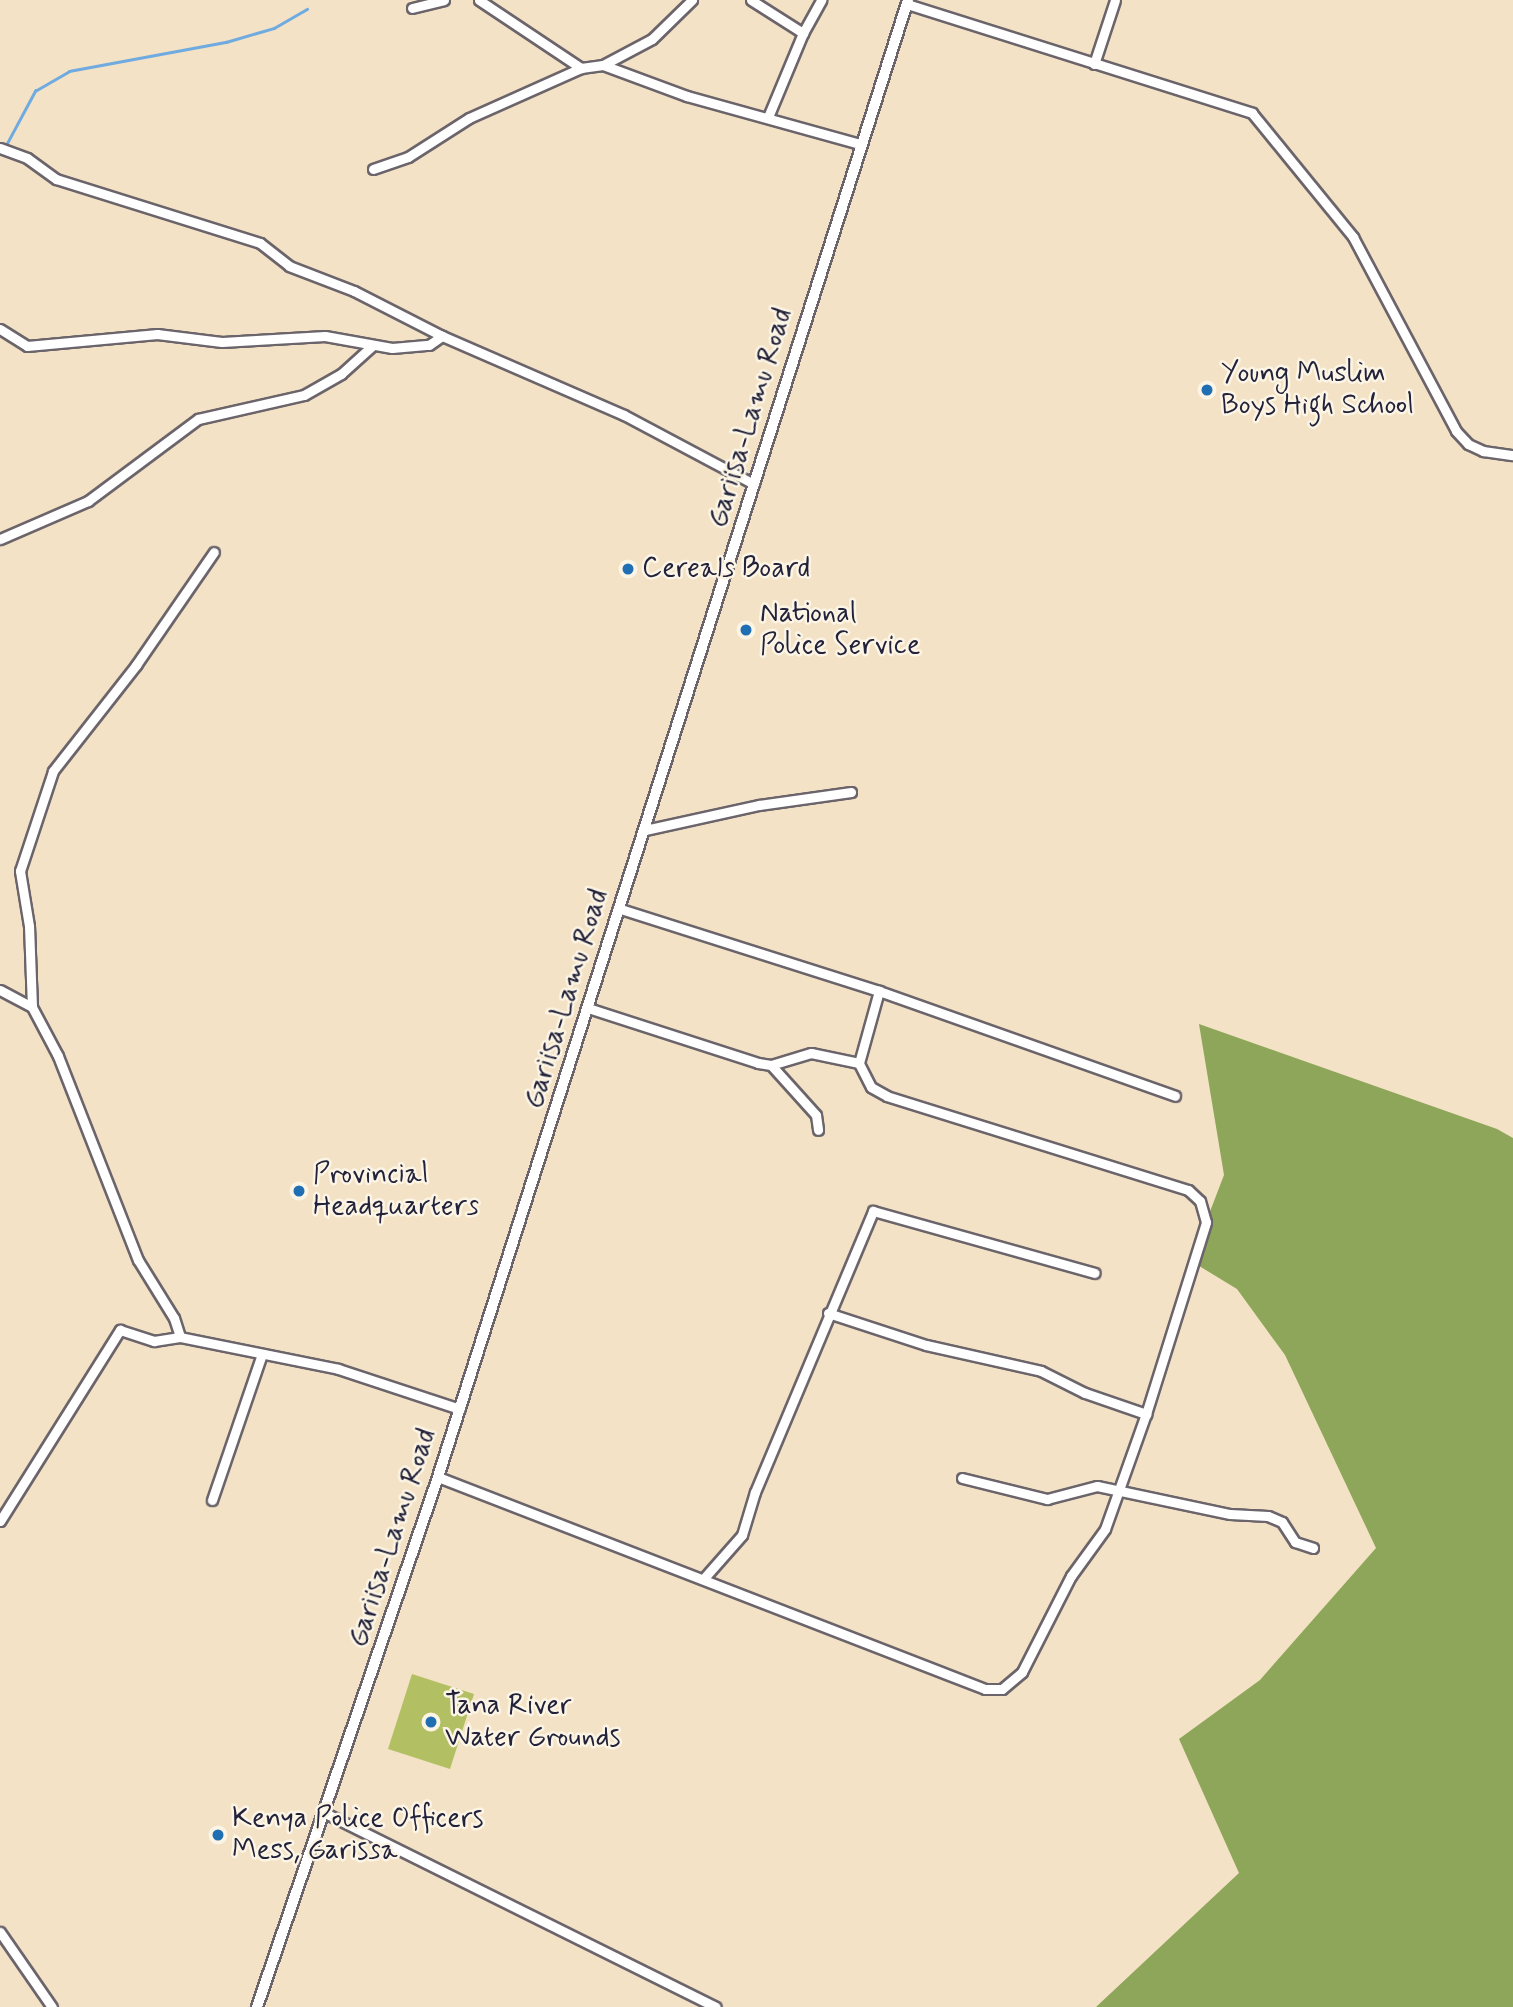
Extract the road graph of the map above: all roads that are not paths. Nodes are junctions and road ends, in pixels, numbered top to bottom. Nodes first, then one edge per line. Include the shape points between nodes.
1 (444, 0) edge
2 (479, 0) edge
3 (692, 0) edge
4 (751, 0) edge
5 (821, 0) edge
6 (1115, 0) edge
7 (908, 2) edge
8 (412, 8) dead end
9 (803, 33) junction
10 (1094, 64) junction
11 (603, 65) junction
12 (581, 68) junction
13 (768, 117) junction
14 (860, 144) junction
15 (0, 148) edge
16 (373, 170) dead end
17 (0, 329) edge
18 (442, 336) junction
19 (372, 346) junction
20 (1513, 455) edge
21 (754, 484) junction
22 (0, 539) edge
23 (214, 552) dead end
24 (851, 792) dead end
25 (645, 830) junction
26 (618, 908) junction
27 (0, 990) edge
28 (879, 991) junction
29 (32, 1007) junction
30 (589, 1008) junction
31 (859, 1063) junction
32 (771, 1065) junction
33 (1175, 1096) dead end
34 (818, 1130) dead end
35 (1095, 1273) dead end
36 (828, 1313) junction
37 (180, 1337) junction
38 (262, 1354) junction
39 (460, 1409) junction
40 (1146, 1414) junction
41 (438, 1477) junction
42 (962, 1478) dead end
43 (1119, 1487) junction
44 (212, 1500) dead end
45 (0, 1521) edge
46 (1313, 1548) dead end
47 (705, 1577) junction
48 (325, 1813) junction
49 (0, 1932) edge
50 (51, 2007) edge
51 (257, 2007) edge
52 (715, 2007) edge

1 - 8 street
2 - 12 street
3 - 11 street via 652,39
4 - 9 street
5 - 9 street
6 - 10 street
7 - 10 street
7 - 14 street, Gariisa-Lamu Road
9 - 13 street
10 - 20 street via 1244,109 1261,121 1353,237 1456,431 1483,451
11 - 12 street
11 - 13 street via 687,96
12 - 16 street via 469,118 408,157
13 - 14 street
14 - 21 street, Gariisa-Lamu Road
15 - 18 street via 27,158 56,179 260,243 289,267 354,291
17 - 19 street via 27,346 157,334 222,342 325,336
18 - 19 street via 429,345
18 - 21 street via 624,415
19 - 22 street via 341,374 304,395 198,419 88,501
21 - 25 street, Gariisa-Lamu Road
23 - 29 street via 136,665 52,771 20,871 29,926
24 - 25 street via 759,805
25 - 26 street, Gariisa-Lamu Road
26 - 28 street
26 - 30 street, Gariisa-Lamu Road
27 - 29 street
28 - 31 street
28 - 33 street
29 - 37 street via 58,1056 138,1261 174,1318
30 - 32 street
30 - 39 street, Gariisa-Lamu Road
31 - 32 street via 811,1053
31 - 40 street via 871,1087 905,1104 1188,1190 1200,1201 1206,1222
32 - 34 street via 816,1115
35 - 36 street via 873,1211
36 - 40 street via 926,1345 1041,1371 1085,1393
36 - 47 street via 742,1535
37 - 38 street
37 - 45 street via 154,1341 120,1330
38 - 39 street via 338,1369
38 - 44 street
39 - 41 street, Gariisa-Lamu Road
40 - 43 street
41 - 47 street
41 - 48 street, Gariisa-Lamu Road
42 - 43 street via 1047,1499 1097,1486
43 - 46 street via 1230,1514 1268,1516 1282,1522 1296,1542
43 - 47 street via 1105,1529 1070,1576 1022,1672 1002,1689 985,1689
48 - 51 street, Gariisa-Lamu Road
48 - 52 street
49 - 50 street

